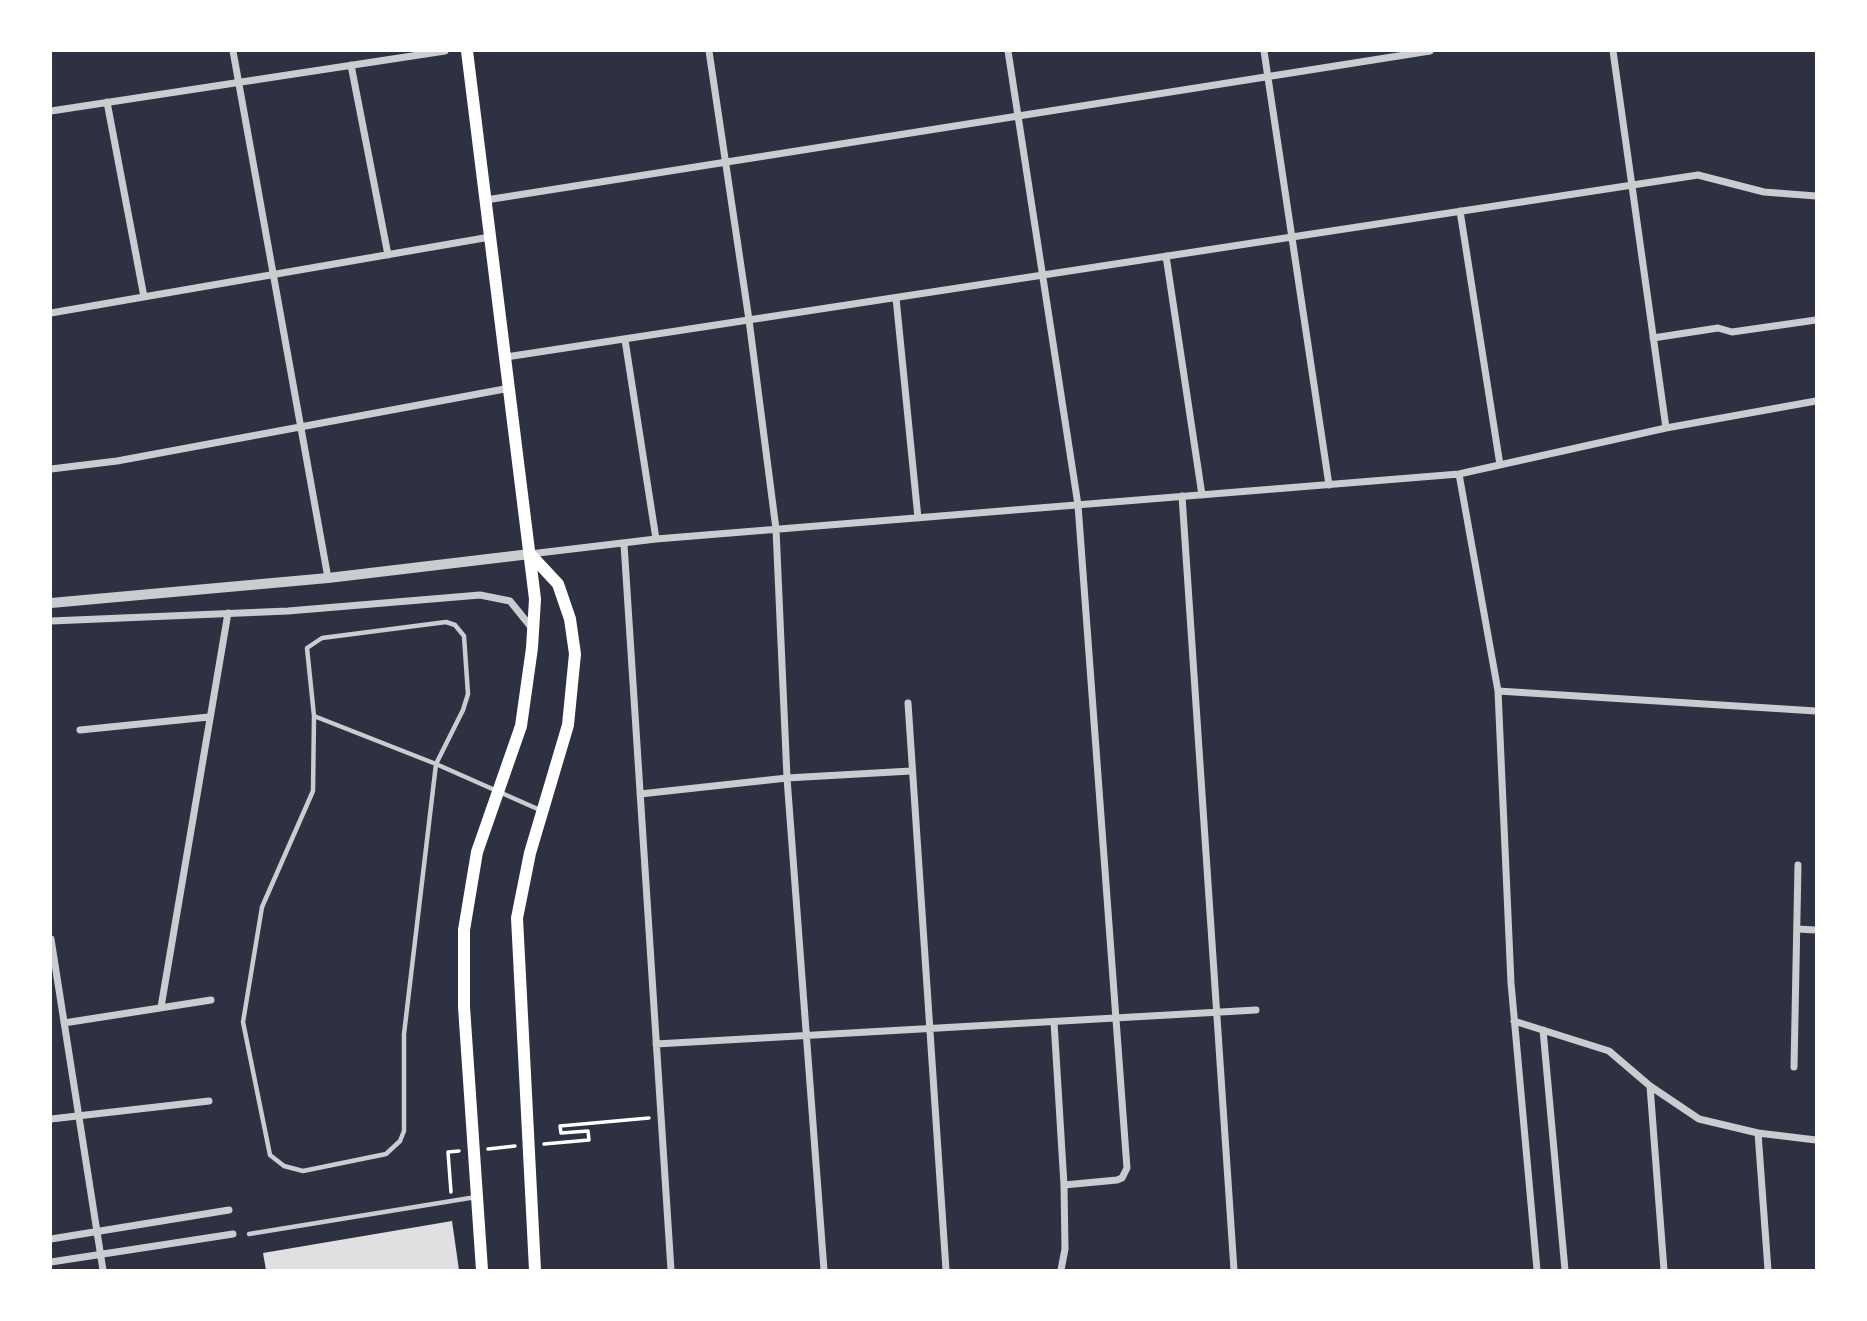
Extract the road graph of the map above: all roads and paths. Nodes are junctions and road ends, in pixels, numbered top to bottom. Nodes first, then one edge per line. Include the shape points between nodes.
1 (233, 51) edge
2 (445, 51) edge
3 (467, 51) edge
4 (709, 51) edge
5 (1008, 51) edge
6 (1264, 51) edge
7 (1430, 51) edge
8 (1613, 51) edge
9 (351, 65) junction
10 (1268, 76) junction
11 (239, 82) junction
12 (107, 102) junction
13 (51, 111) edge
14 (1018, 116) junction
15 (725, 162) junction
16 (1632, 184) junction
17 (1816, 196) edge
18 (486, 200) junction
19 (1461, 211) junction
20 (490, 237) junction
21 (1292, 237) junction
22 (388, 255) junction
23 (1166, 256) junction
24 (273, 275) junction
25 (1041, 275) junction
26 (144, 297) junction
27 (896, 298) junction
28 (51, 313) edge
29 (749, 320) junction
30 (1816, 320) edge
31 (1653, 338) junction
32 (625, 340) junction
33 (506, 357) junction
34 (510, 388) junction
35 (1816, 401) edge
36 (300, 426) junction
37 (1666, 428) junction
38 (1500, 465) junction
39 (51, 468) edge
40 (1460, 474) junction
41 (1329, 485) junction
42 (1202, 495) junction
43 (1182, 496) junction
44 (1078, 505) junction
45 (918, 517) junction
46 (776, 529) junction
47 (656, 539) junction
48 (624, 544) junction
49 (530, 554) junction
50 (328, 578) junction
51 (51, 603) edge
52 (228, 613) junction
53 (51, 621) edge
54 (533, 631) junction
55 (1498, 691) junction
56 (908, 703) dead end
57 (1816, 711) edge
58 (314, 716) junction
59 (209, 717) junction
60 (80, 730) dead end
61 (436, 764) junction
62 (911, 771) junction
63 (787, 778) junction
64 (496, 792) junction
65 (640, 794) junction
66 (543, 811) junction
67 (1798, 864) dead end
68 (1797, 929) junction
69 (1816, 930) edge
70 (51, 939) edge
71 (211, 1000) dead end
72 (60, 1004) junction
73 (51, 1006) edge
74 (161, 1007) junction
75 (1256, 1010) dead end
76 (1215, 1013) junction
77 (1118, 1018) junction
78 (1514, 1021) junction
79 (1054, 1022) junction
80 (64, 1023) junction
81 (929, 1029) junction
82 (1543, 1030) junction
83 (807, 1036) junction
84 (656, 1044) junction
85 (1794, 1067) dead end
86 (1650, 1086) junction
87 (209, 1101) dead end
88 (78, 1115) junction
89 (661, 1116) junction
90 (51, 1119) edge
91 (1758, 1133) junction
92 (589, 1140) dead end
93 (1816, 1140) edge
94 (448, 1152) dead end
95 (450, 1177) dead end
96 (1064, 1185) junction
97 (477, 1197) junction
98 (229, 1210) dead end
99 (98, 1233) junction
100 (233, 1234) dead end
101 (249, 1234) dead end
102 (51, 1240) edge
103 (100, 1255) junction
104 (51, 1262) edge
105 (103, 1270) edge
106 (482, 1270) edge
107 (535, 1270) edge
108 (671, 1270) edge
109 (824, 1270) edge
110 (946, 1270) edge
111 (1061, 1270) edge
112 (1234, 1270) edge
113 (1537, 1270) edge
114 (1564, 1270) edge
115 (1664, 1270) edge
116 (1768, 1270) edge

1 - 11 street
2 - 9 street
3 - 18 main road
4 - 15 street
5 - 14 street
6 - 10 street
7 - 10 street
8 - 16 street
9 - 11 street
9 - 22 street
10 - 14 street
10 - 21 street
11 - 12 street
11 - 24 street
12 - 13 street
12 - 26 street
14 - 15 street
14 - 25 street
15 - 18 street
15 - 29 street
16 - 17 street via 1698,175 1764,192
16 - 19 street
16 - 31 street
18 - 20 main road
19 - 21 street
19 - 38 street
20 - 22 street
20 - 33 main road
21 - 23 street
21 - 41 street
22 - 24 street
23 - 25 street
23 - 42 street
24 - 26 street
24 - 36 street
25 - 27 street
25 - 44 street
26 - 28 street
27 - 29 street
27 - 45 street
29 - 32 street
29 - 46 street
30 - 31 street
31 - 37 street
32 - 33 street
32 - 47 street
33 - 34 main road
34 - 36 street
34 - 49 main road
35 - 37 street
36 - 39 street via 117,461
36 - 50 street
37 - 38 street
38 - 40 street
40 - 41 street
40 - 55 street
41 - 42 street
42 - 43 street
43 - 44 street
43 - 76 street
44 - 45 street
44 - 77 street
45 - 46 street
46 - 47 street
46 - 63 street
47 - 48 street
48 - 49 street
48 - 65 street
49 - 50 street
49 - 54 main road
49 - 66 main road via 558,584 575,654 568,725
50 - 51 street
52 - 53 street
52 - 54 street via 480,595 510,601
52 - 59 street
54 - 64 main road via 521,726
55 - 57 street
55 - 78 street
56 - 62 street
58 - 61 lane
58 - 61 lane via 307,652 315,640 436,623 455,625 464,636 468,694
58 - 61 lane via 313,791 262,907 243,1022 270,1155 284,1166 303,1171 375,1158 393,1148 404,1131 404,1034
59 - 60 street
59 - 74 street
61 - 64 lane
62 - 63 street
62 - 81 street
63 - 65 street
63 - 83 street
64 - 66 lane
64 - 97 main road via 477,852 464,930 464,1007
65 - 84 street
66 - 107 main road via 517,918
67 - 68 street
68 - 69 street
68 - 85 street
70 - 72 street
71 - 74 street
72 - 73 street
72 - 80 street
74 - 80 street
75 - 76 street
76 - 77 street
76 - 112 street
77 - 79 street
77 - 96 street via 1126,1172 1117,1180
78 - 82 street
78 - 113 street
79 - 81 street
79 - 96 street
80 - 88 street
81 - 83 street
81 - 110 street
82 - 86 street via 1609,1051
82 - 114 street
83 - 84 street
83 - 109 street
84 - 89 street
86 - 91 street via 1699,1119
86 - 115 street
87 - 88 street
88 - 90 street
88 - 99 street
89 - 92 path via 560,1126 561,1133 588,1131
89 - 108 street
91 - 93 street
91 - 116 street
94 - 95 path
96 - 111 street
97 - 101 lane
97 - 106 main road
98 - 99 street
99 - 102 street
99 - 103 street
100 - 103 street
103 - 104 street
103 - 105 street

